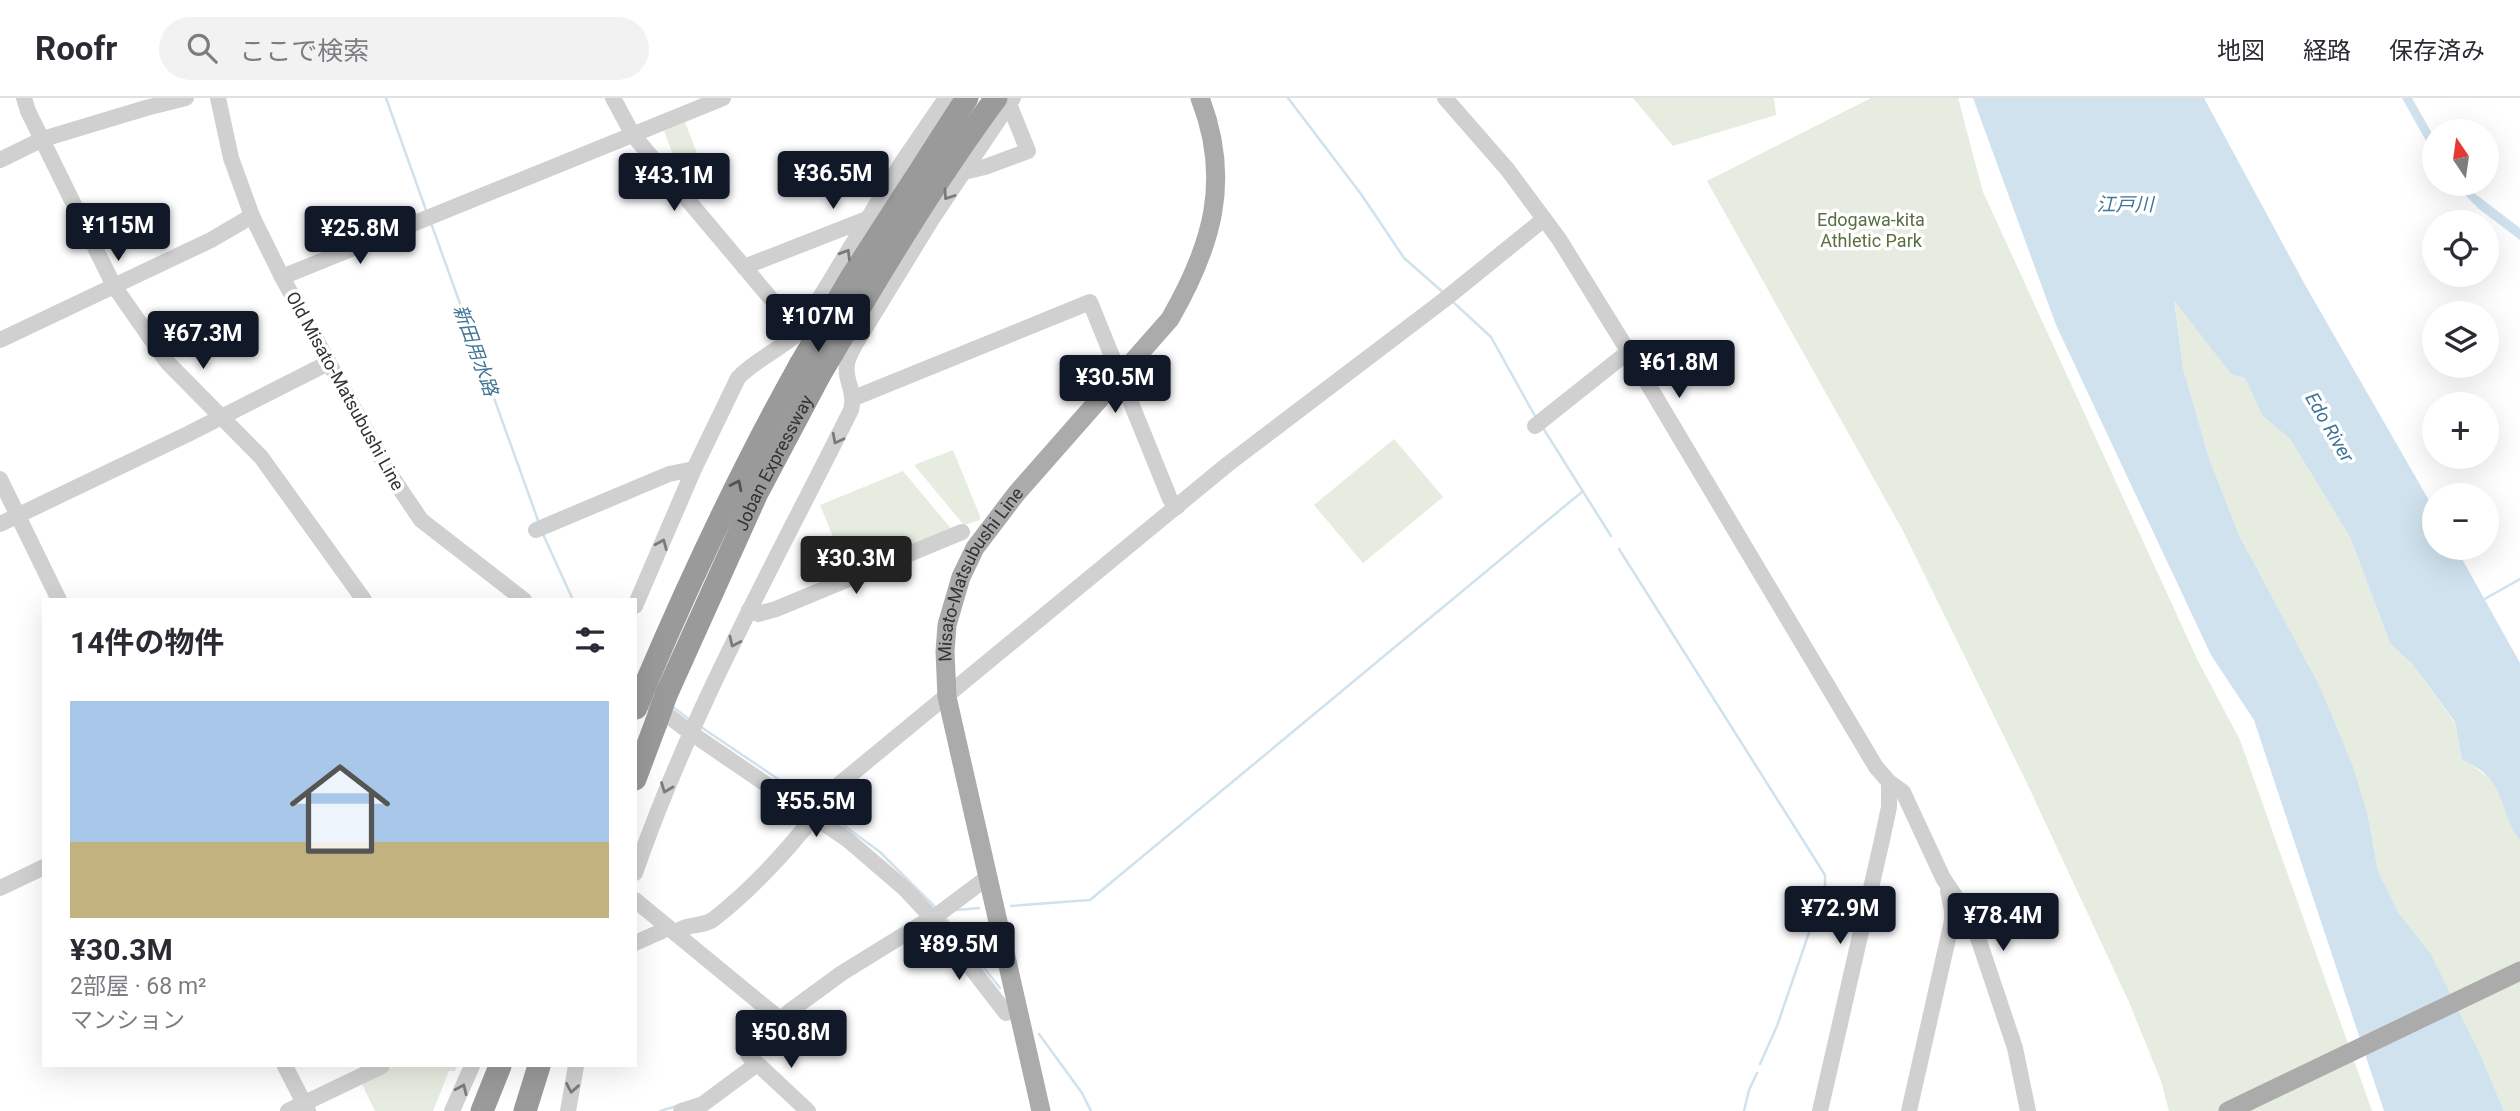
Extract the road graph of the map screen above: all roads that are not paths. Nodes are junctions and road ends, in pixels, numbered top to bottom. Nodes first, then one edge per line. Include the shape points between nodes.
1 (24, 98) edge
2 (186, 98) edge
3 (218, 98) edge
4 (613, 98) edge
5 (723, 98) edge
6 (946, 98) edge
7 (967, 98) edge
8 (1200, 98) edge
9 (1445, 98) edge
10 (1006, 100) edge
11 (633, 135) junction
12 (43, 139) junction
13 (0, 160) edge
14 (964, 172) junction
15 (252, 216) junction
16 (869, 216) junction
17 (1544, 219) junction
18 (918, 241) junction
19 (744, 267) junction
20 (282, 277) junction
21 (114, 286) junction
22 (801, 328) junction
23 (0, 341) edge
24 (851, 353) junction
25 (1630, 354) junction
26 (328, 363) junction
27 (810, 371) junction
28 (1119, 377) junction
29 (854, 398) junction
30 (221, 416) junction
31 (1535, 426) dead end
32 (695, 469) junction
33 (0, 479) edge
34 (1177, 507) junction
35 (17, 515) junction
36 (0, 524) edge
37 (542, 527) dead end
38 (962, 532) dead end
39 (58, 598) edge
40 (363, 598) edge
41 (514, 598) edge
42 (637, 601) edge
43 (749, 610) junction
44 (639, 697) edge
45 (947, 697) junction
46 (695, 726) junction
47 (637, 774) edge
48 (1889, 782) junction
49 (815, 809) junction
50 (42, 868) edge
51 (637, 868) edge
52 (988, 877) junction
53 (1943, 878) junction
54 (0, 888) edge
55 (637, 902) edge
56 (935, 922) junction
57 (672, 931) junction
58 (1001, 933) junction
59 (637, 942) edge
60 (2520, 971) edge
61 (1006, 1013) dead end
62 (781, 1020) junction
63 (757, 1064) junction
64 (286, 1067) edge
65 (380, 1067) edge
66 (472, 1067) edge
67 (500, 1067) edge
68 (512, 1067) edge
69 (539, 1067) edge
70 (547, 1067) edge
71 (576, 1067) edge
72 (306, 1107) edge
73 (288, 1111) edge
74 (452, 1111) edge
75 (482, 1111) edge
76 (494, 1111) edge
77 (525, 1111) edge
78 (538, 1111) edge
79 (568, 1111) edge
80 (681, 1111) edge
81 (808, 1111) edge
82 (1041, 1111) edge
83 (1820, 1111) edge
84 (1909, 1111) edge
85 (2028, 1111) edge
86 (2228, 1111) edge

1 - 12 street
2 - 12 street
3 - 15 street, Old Misato-Matsubushi Line via 231,158
4 - 11 street
5 - 11 street
6 - 16 street
7 - 27 highway, Joban Expressway, bridge via 850,278
8 - 28 main road, Misato-Matsubushi Line via 1212,141 1215,179 1212,220 1202,256 1170,319
9 - 17 street
10 - 14 street
10 - 14 street via 1028,150
10 - 27 highway, Joban Expressway, bridge via 925,202
11 - 19 street
11 - 20 street
12 - 13 street
12 - 21 street
14 -> 18 street
15 - 20 street, Old Misato-Matsubushi Line
15 - 21 street
16 - 18 street
16 - 19 street
22 -> 16 street
17 - 25 street
17 - 34 street
18 - 24 street
19 - 22 street
20 - 26 street, Old Misato-Matsubushi Line
21 - 23 street
21 - 30 street via 167,362
22 - 24 street
22 - 32 street via 787,344 738,378
24 - 29 street via 847,377
25 - 31 street
25 - 48 street
26 - 30 street
26 - 41 street, Old Misato-Matsubushi Line via 421,520
44 -> 27 highway, Joban Expressway via 731,496
27 - 47 highway, Joban Expressway, bridge via 666,695
28 - 29 street via 1090,302
28 - 34 street
28 - 45 main road, Misato-Matsubushi Line via 975,548 947,625
29 -> 43 street
30 - 35 street
30 - 40 street via 261,457
32 - 37 street via 669,474
42 -> 32 street
33 - 35 street
34 - 45 street
35 - 36 street
35 - 39 street
38 - 43 street via 776,609 758,614
43 -> 46 street
44 - 46 street
45 - 49 street
45 - 52 main road, Misato-Matsubushi Line
46 - 49 street
46 -> 51 street
48 - 53 street via 1903,792
48 - 83 street via 1889,807
49 - 56 street
49 - 57 street via 797,839 714,919
50 - 54 street
52 - 56 street
52 - 58 main road, Misato-Matsubushi Line
53 - 84 street via 1953,915
53 - 85 street via 1973,923 2015,1048
55 - 57 street
56 - 58 street via 950,937 959,939
56 - 61 street
56 - 62 street via 842,973
57 - 59 street
57 - 62 street
58 - 82 main road, Misato-Matsubushi Line
60 - 86 main road
62 - 63 street via 748,1055
63 - 80 street via 703,1104
63 - 81 street
64 - 72 street
65 - 72 street
74 -> 66 street
67 - 75 highway
68 - 76 highway
69 - 77 highway
70 - 78 highway
71 -> 79 street
72 - 73 street

